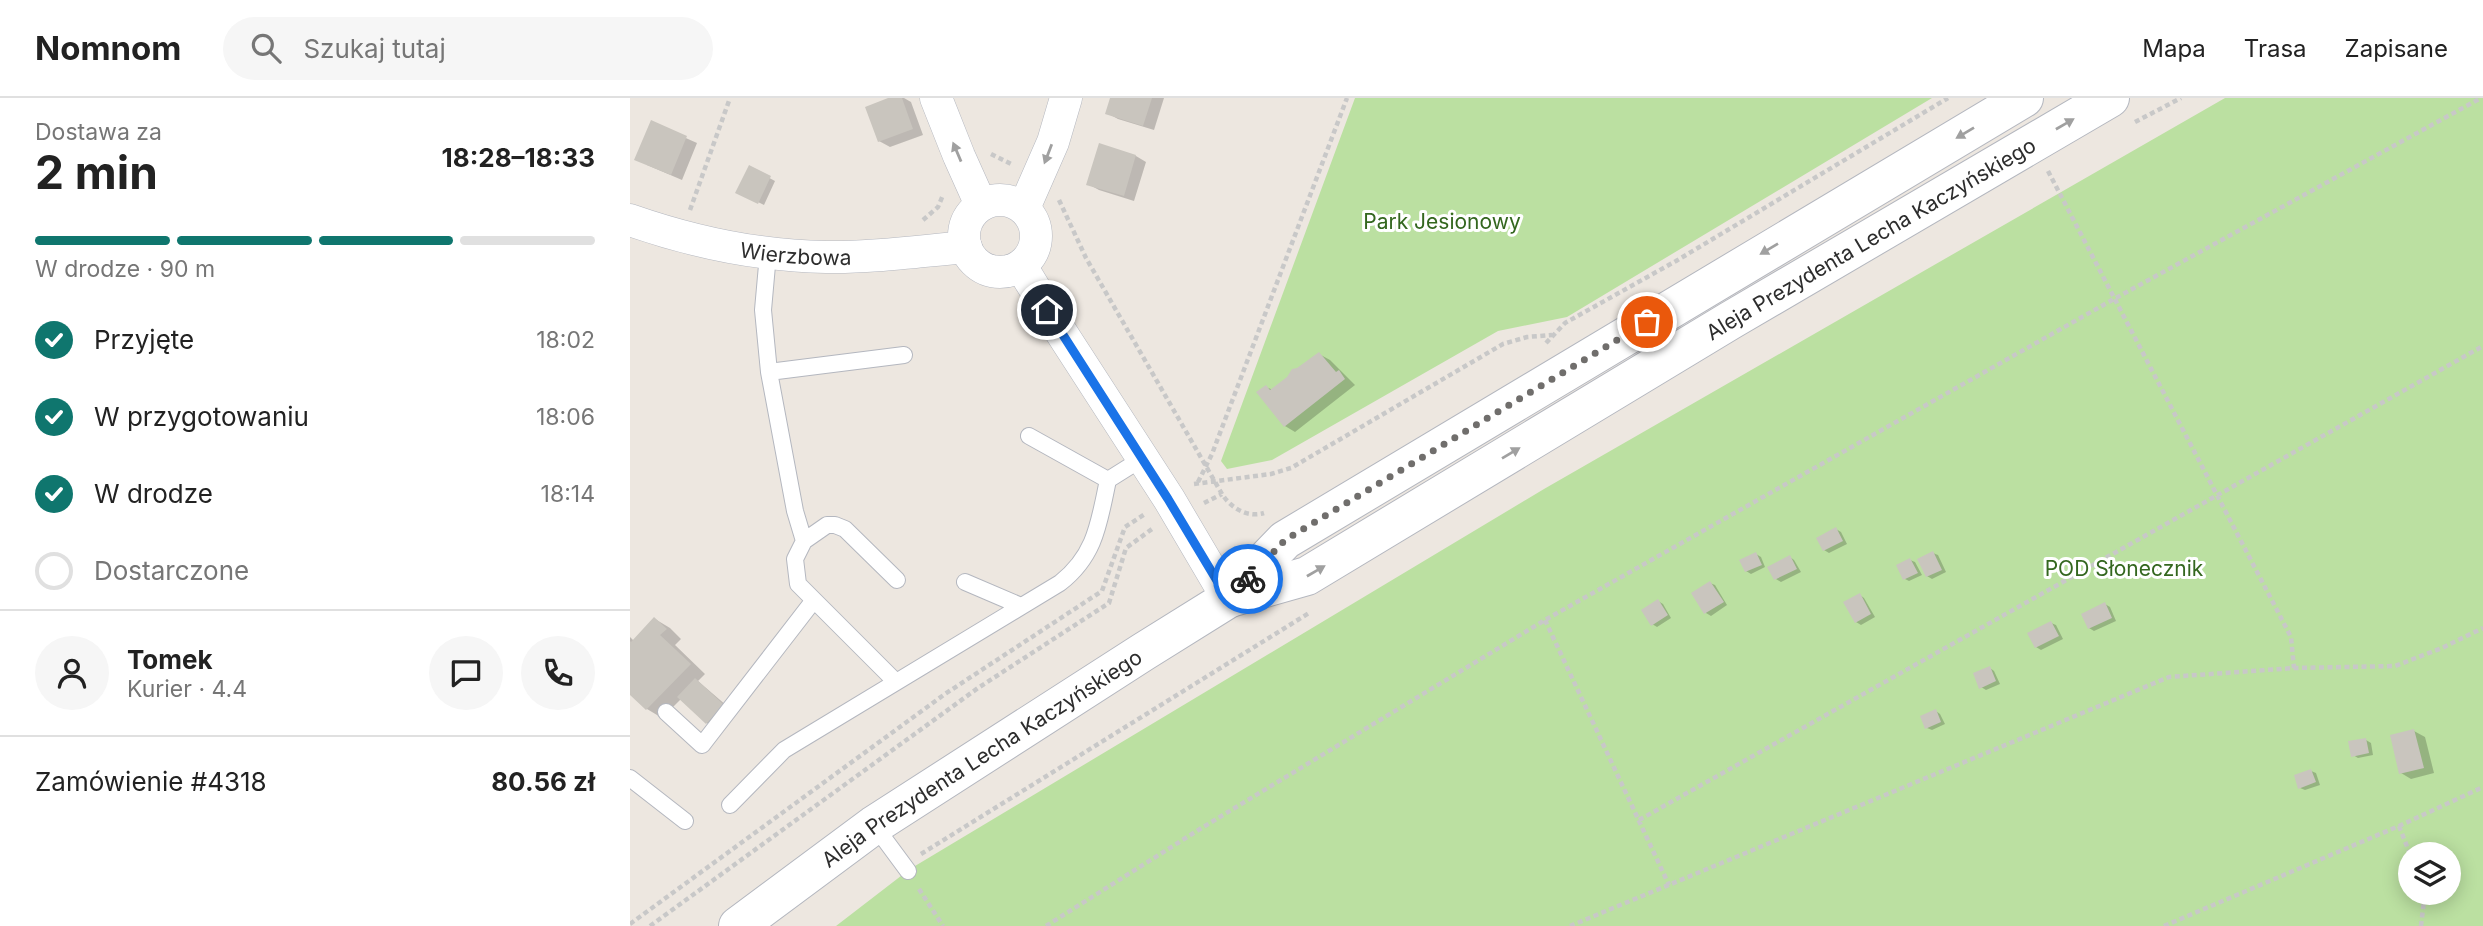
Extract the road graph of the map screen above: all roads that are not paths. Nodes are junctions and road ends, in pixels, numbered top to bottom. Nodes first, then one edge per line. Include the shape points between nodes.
1 (936, 98) edge
2 (1066, 98) edge
3 (2024, 98) edge
4 (2110, 98) edge
5 (981, 205) junction
6 (1024, 208) junction
7 (630, 220) edge
8 (966, 247) junction
9 (768, 254) junction
10 (1021, 266) junction
11 (904, 355) dead end
12 (769, 372) junction
13 (1029, 436) dead end
14 (1143, 458) junction
15 (1108, 480) junction
16 (804, 541) junction
17 (897, 580) dead end
18 (965, 582) dead end
19 (1228, 599) junction
20 (814, 600) junction
21 (1021, 606) junction
22 (896, 682) junction
23 (666, 712) dead end
24 (630, 778) edge
25 (730, 805) dead end
26 (685, 821) dead end
27 (874, 825) junction
28 (911, 876) road end
29 (738, 926) edge

5 -> 1 street
2 -> 6 street via 1053,142
3 -> 19 main road, Aleja Prezydenta Lecha Kaczyńskiego via 1285,540
19 -> 4 main road, Aleja Prezydenta Lecha Kaczyńskiego via 1307,576
5 - 6 street via 1010,201
5 - 8 street via 966,223
6 - 10 street via 1034,221 1037,237
7 - 9 street, Wierzbowa via 680,237
8 - 9 street, Wierzbowa via 827,257
8 - 10 street via 983,267 1009,271
9 - 12 lane via 762,310
10 - 14 street
11 - 12 lane
12 - 16 lane
13 - 15 lane
14 - 15 lane
14 - 19 street
15 - 21 lane via 1087,555 1060,583
16 - 17 lane via 827,525 845,529
16 - 20 lane via 795,571 798,584
18 - 21 lane
19 - 27 main road, Aleja Prezydenta Lecha Kaczyńskiego
20 - 22 lane
20 - 23 lane via 702,745
21 - 22 lane
22 - 25 lane via 784,750
24 - 26 lane
27 - 28 lane
27 - 29 main road, Aleja Prezydenta Lecha Kaczyńskiego

